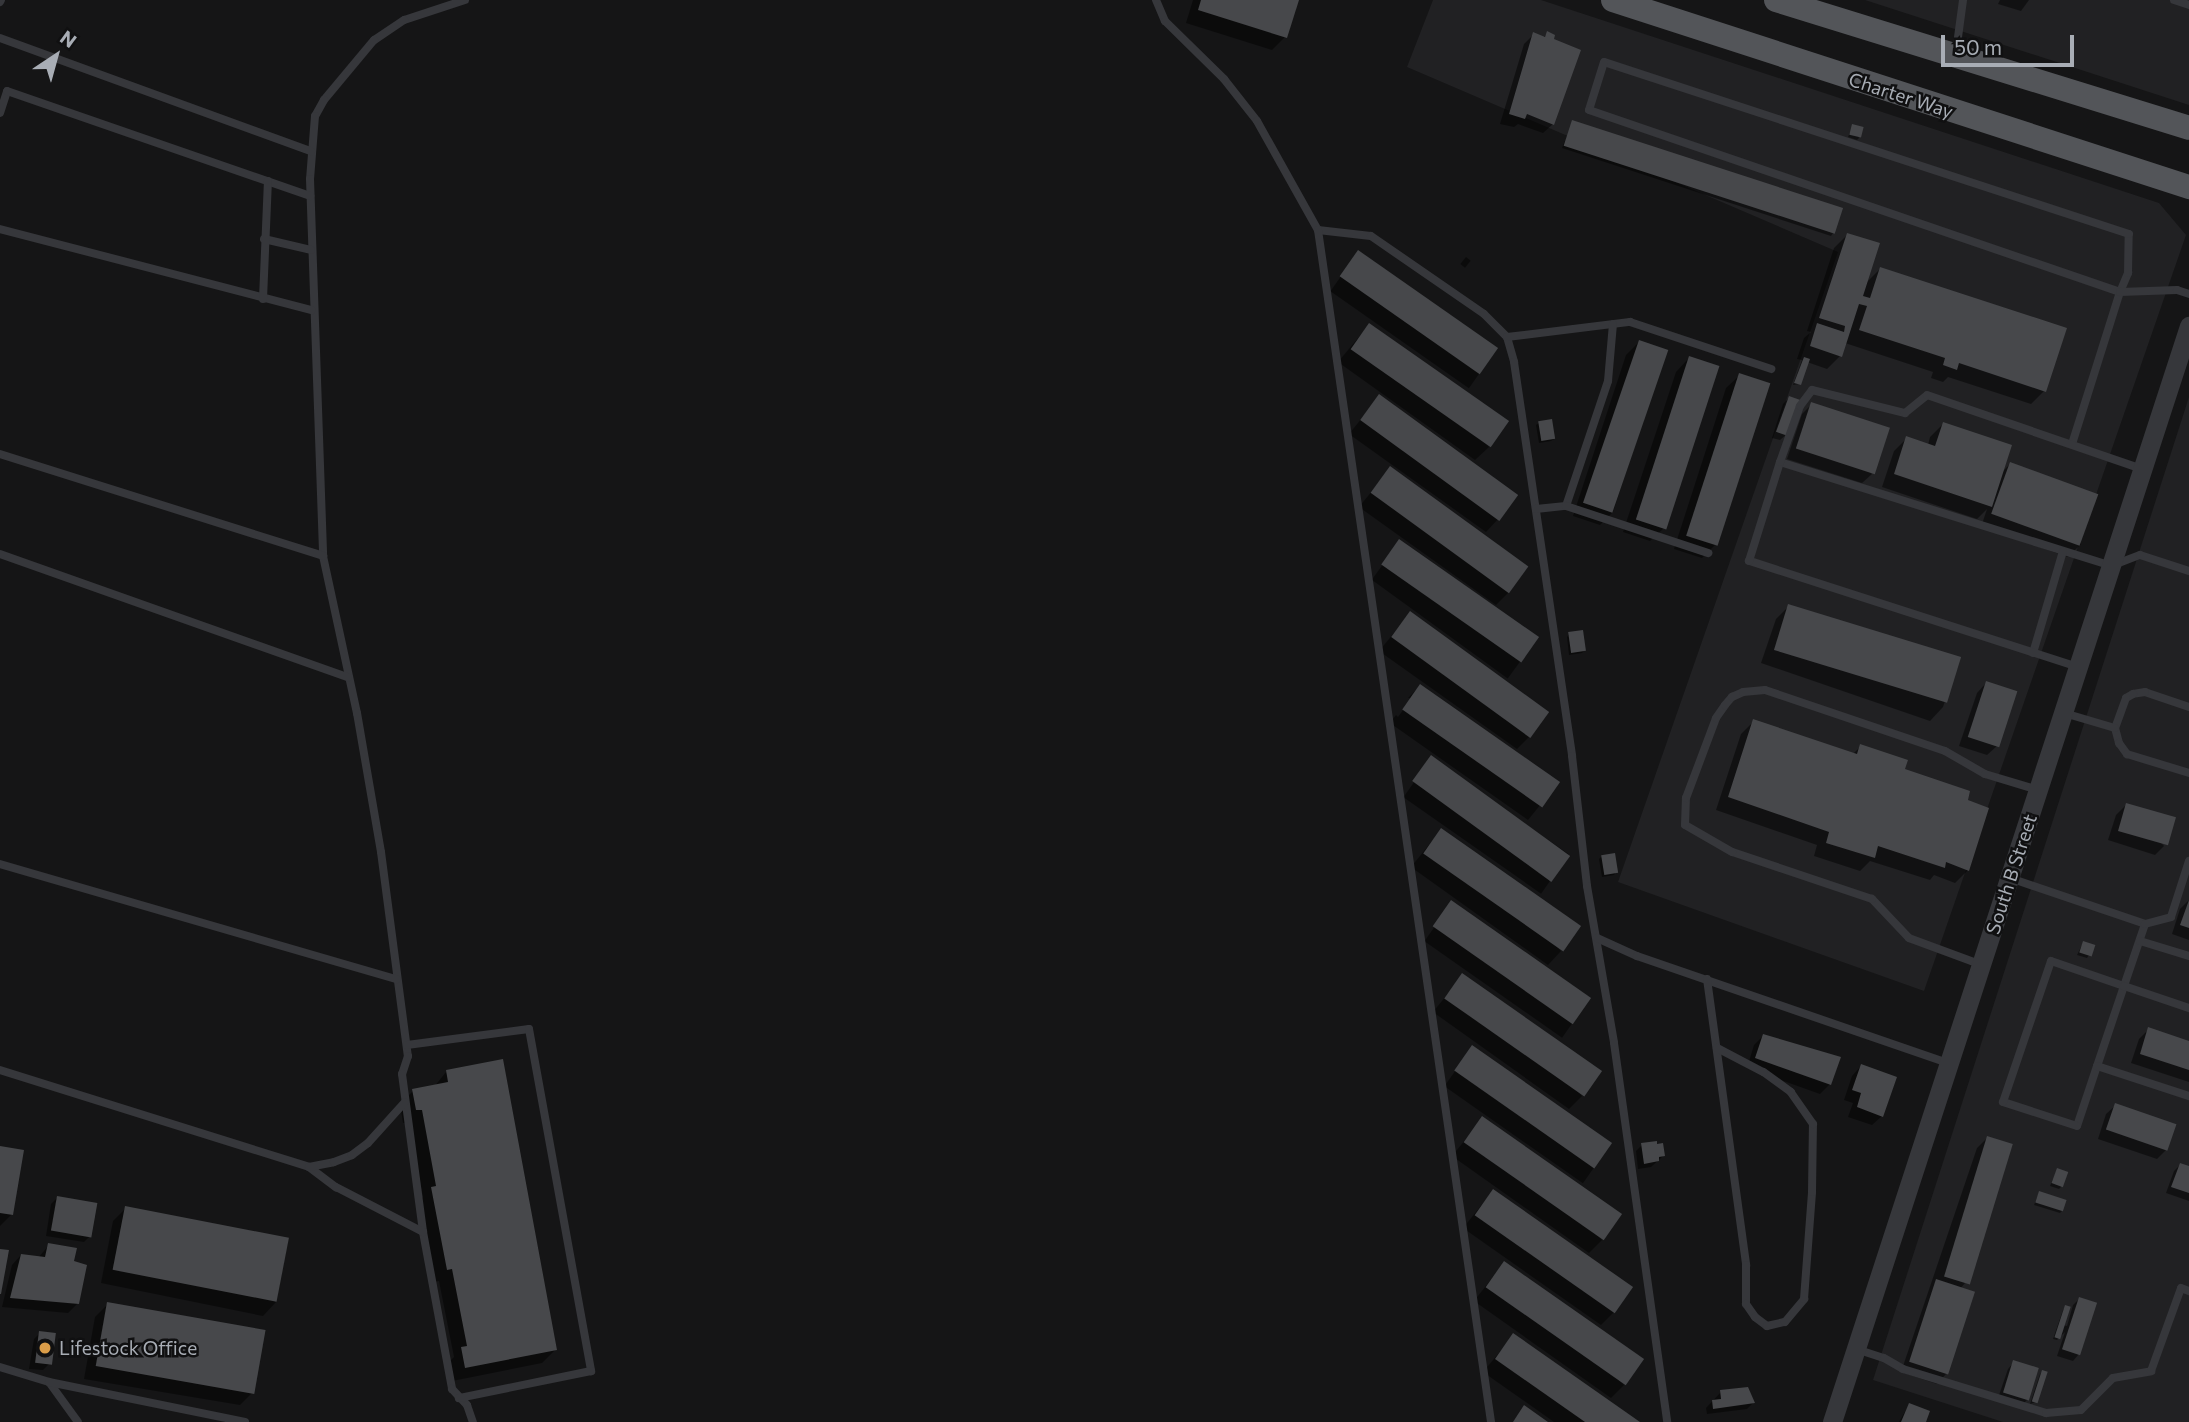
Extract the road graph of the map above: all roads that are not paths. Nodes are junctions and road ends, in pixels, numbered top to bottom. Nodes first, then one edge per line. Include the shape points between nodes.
1 (465, 0) edge
2 (1156, 0) edge
3 (1613, 0) edge
4 (1776, 0) edge
5 (1963, 0) edge
6 (2174, 0) edge
7 (2189, 5) edge
8 (0, 38) edge
9 (1955, 55) junction
10 (0, 113) edge
11 (2189, 128) edge
12 (311, 150) junction
13 (268, 181) junction
14 (2189, 187) edge
15 (310, 196) junction
16 (0, 229) edge
17 (1318, 230) junction
18 (264, 239) junction
19 (311, 250) junction
20 (2120, 292) junction
21 (2189, 294) edge
22 (263, 299) junction
23 (313, 310) junction
24 (1613, 324) junction
25 (2189, 326) edge
26 (1507, 337) junction
27 (1771, 369) dead end
28 (2072, 444) junction
29 (0, 454) edge
30 (1780, 462) junction
31 (2142, 469) junction
32 (1566, 506) junction
33 (1536, 509) junction
34 (2063, 551) junction
35 (1708, 553) dead end
36 (0, 554) edge
37 (323, 556) junction
38 (2111, 566) junction
39 (2189, 571) edge
40 (2033, 653) junction
41 (2078, 667) junction
42 (348, 677) junction
43 (2189, 707) edge
44 (2064, 713) junction
45 (2115, 727) junction
46 (2189, 773) edge
47 (2039, 790) junction
48 (2189, 861) edge
49 (0, 864) edge
50 (2010, 878) junction
51 (2146, 924) junction
52 (1597, 938) junction
53 (2140, 941) junction
54 (2189, 956) edge
55 (1982, 965) junction
56 (397, 979) junction
57 (1707, 979) junction
58 (2124, 986) junction
59 (2189, 1008) edge
60 (407, 1045) junction
61 (1717, 1048) junction
62 (1950, 1064) junction
63 (2097, 1066) junction
64 (0, 1070) edge
65 (2189, 1096) edge
66 (405, 1102) junction
67 (309, 1167) junction
68 (423, 1232) junction
69 (2189, 1291) edge
70 (1856, 1349) junction
71 (0, 1367) edge
72 (49, 1382) junction
73 (459, 1398) junction
74 (78, 1422) edge
75 (245, 1422) edge
76 (473, 1422) edge
77 (1491, 1422) edge
78 (1667, 1422) edge
79 (1832, 1422) edge

1 - 12 lane via 404,20 374,40 324,100 315,116
2 - 17 lane via 1165,21 1224,79 1257,121
3 - 14 main road, Charter Way
4 - 9 main road
5 - 9 lane
6 - 7 lane
8 - 12 lane
9 - 11 main road
10 - 13 lane via 6,91
12 - 15 lane
13 - 15 lane
13 - 18 lane
15 - 19 lane
16 - 22 lane
17 - 26 lane via 1371,236 1484,314
17 - 77 lane
18 - 19 lane
18 - 22 lane
19 - 23 lane
20 - 20 lane via 1589,110 1604,62 2129,234 2128,273
20 - 21 lane via 2177,290
20 - 28 lane
22 - 23 lane
23 - 37 lane
24 - 26 lane
24 - 27 lane via 1640,323
24 - 32 lane via 1608,381
25 - 31 street, South B Street
26 - 33 lane
28 - 30 lane via 1927,395 1905,413 1812,390 1800,406
28 - 31 lane
29 - 37 lane
30 - 34 lane
30 - 40 lane via 1749,561
31 - 38 street, South B Street
32 - 33 lane
32 - 35 lane
33 - 52 lane
34 - 38 lane
34 - 40 lane
36 - 42 lane
37 - 42 lane
38 - 39 lane via 2140,555
38 - 41 street, South B Street
40 - 41 lane
41 - 44 street, South B Street
42 - 56 lane via 382,852
43 - 45 lane via 2145,692 2133,694 2126,698
44 - 45 lane
44 - 47 street, South B Street
45 - 46 lane via 2127,754
47 - 50 street, South B Street
47 - 55 lane via 1985,774 1945,751 1765,690 1743,692 1725,705 1686,798 1685,825 1732,852 1872,899 1909,938
48 - 51 lane via 2171,917
49 - 56 lane
50 - 51 lane
50 - 55 street, South B Street
51 - 53 lane
52 - 57 lane
52 - 78 lane
53 - 54 lane
53 - 58 lane
55 - 62 street, South B Street
56 - 60 lane
57 - 61 lane
57 - 62 lane
58 - 59 lane
58 - 63 lane
58 - 63 lane via 2051,961 2003,1102 2077,1126
60 - 66 lane via 402,1074
60 - 73 lane via 529,1029 591,1371
61 - 61 lane via 1746,1265 1746,1304 1767,1326 1785,1322 1804,1299 1813,1124 1791,1092
62 - 70 street, South B Street
63 - 65 lane
64 - 67 lane
66 - 67 lane via 352,1155
66 - 68 lane
67 - 68 lane via 336,1187
68 - 73 lane via 452,1389
69 - 70 lane via 2181,1288 2151,1371 2113,1378 2081,1410 2046,1413 1903,1369
70 - 79 street, South B Street
71 - 72 lane
72 - 74 lane
72 - 75 lane
73 - 76 lane

